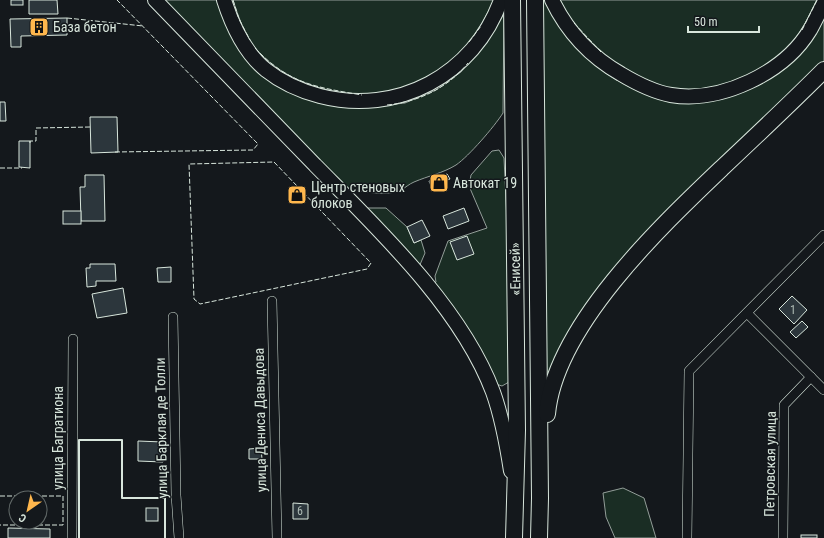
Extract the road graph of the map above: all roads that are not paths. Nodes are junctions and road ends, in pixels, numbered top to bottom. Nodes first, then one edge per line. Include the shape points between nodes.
1 (155, 0) edge
2 (224, 0) edge
3 (501, 0) edge
4 (512, 0) edge
5 (535, 0) edge
6 (552, 0) edge
7 (824, 3) edge
8 (824, 70) edge
9 (824, 235) edge
10 (272, 301) dead end
11 (747, 312) junction
12 (173, 317) dead end
13 (73, 338) dead end
14 (811, 377) junction
15 (824, 390) edge
16 (540, 498) junction
17 (515, 509) junction
18 (72, 538) edge
19 (179, 538) edge
20 (277, 538) edge
21 (514, 538) edge
22 (539, 538) edge
23 (687, 538) edge
24 (783, 538) edge

1 - 17 main road via 348,199 422,277 440,300 472,350 493,392 508,448
2 - 3 main road via 233,26 265,69 308,93 332,99 357,101 382,100 406,94 450,71 468,55 484,35
4 - 17 highway, «Енисей» via 517,422
5 - 16 highway, «Енисей»
6 - 7 main road via 558,13 580,43 609,67 638,84 671,95 705,95 736,88 766,73 788,56 810,31
8 - 16 highway via 675,214 598,302 575,335 557,370 548,399
9 - 11 street
10 - 20 street, улица Дениса Давыдова
11 - 14 street
11 - 23 street via 689,371
12 - 19 street, улица Барклая де Толли
13 - 18 street, улица Багратиона
14 - 15 street
14 - 24 street, Петровская улица via 784,405
16 - 22 highway, «Енисей»
17 - 21 highway, «Енисей»

